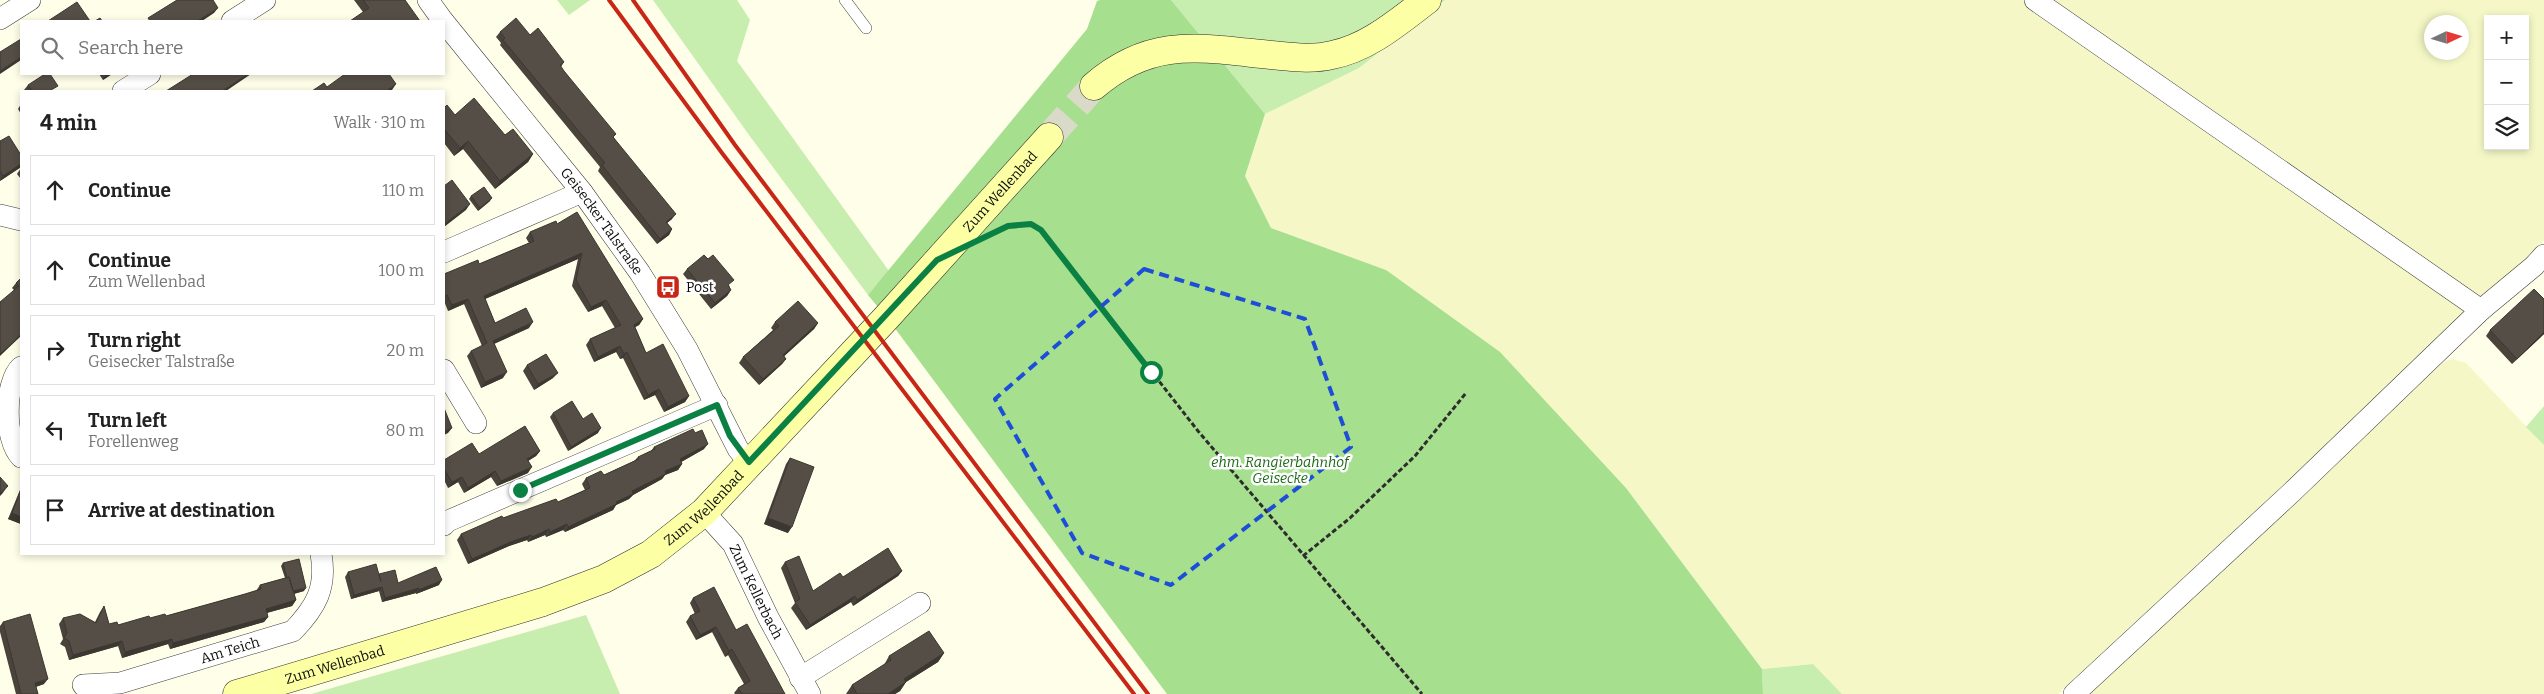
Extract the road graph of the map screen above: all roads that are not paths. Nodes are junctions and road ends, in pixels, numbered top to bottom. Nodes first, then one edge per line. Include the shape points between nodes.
1 (30, 0) edge
2 (265, 0) edge
3 (428, 0) edge
4 (845, 0) edge
5 (1427, 0) edge
6 (2035, 0) edge
7 (0, 19) edge
8 (234, 20) edge
9 (442, 20) edge
10 (445, 24) edge
11 (866, 28) dead end
12 (148, 75) edge
13 (1094, 86) tunnel mouth
14 (125, 90) edge
15 (1049, 137) tunnel mouth
16 (582, 192) junction
17 (0, 215) edge
18 (20, 220) edge
19 (445, 252) edge
20 (2544, 254) edge
21 (2481, 310) junction
22 (20, 368) edge
23 (445, 372) edge
24 (717, 405) junction
25 (476, 422) dead end
26 (4, 427) edge
27 (20, 455) edge
28 (749, 462) junction
29 (704, 512) junction
30 (445, 523) edge
31 (321, 555) edge
32 (920, 603) dead end
33 (83, 685) dead end
34 (805, 686) edge
35 (237, 694) edge
36 (2074, 694) edge

1 - 7 street
2 - 8 street
3 - 9 street, Geisecker Talstraße
4 - 11 lane
5 - 13 main road via 1373,39 1334,55 1300,58 1165,50 1130,60
6 - 21 street
10 - 16 street, Geisecker Talstraße
12 - 14 street
15 - 28 main road, Zum Wellenbad via 887,317
16 - 19 street
16 - 24 street, Geisecker Talstraße via 653,293
17 - 18 street
20 - 21 street
21 - 36 street via 2292,492
22 - 26 street via 8,402
23 - 25 street
24 - 28 street, Geisecker Talstraße via 730,436
24 - 30 street
26 - 27 street
28 - 29 main road, Zum Wellenbad
29 - 34 street, Zum Kellerbach via 732,544
29 - 35 main road, Zum Wellenbad via 651,554 604,579 543,602
31 - 33 street, Am Teich via 321,586 312,612 293,631 120,683
32 - 34 street, Zum Kellerbach

